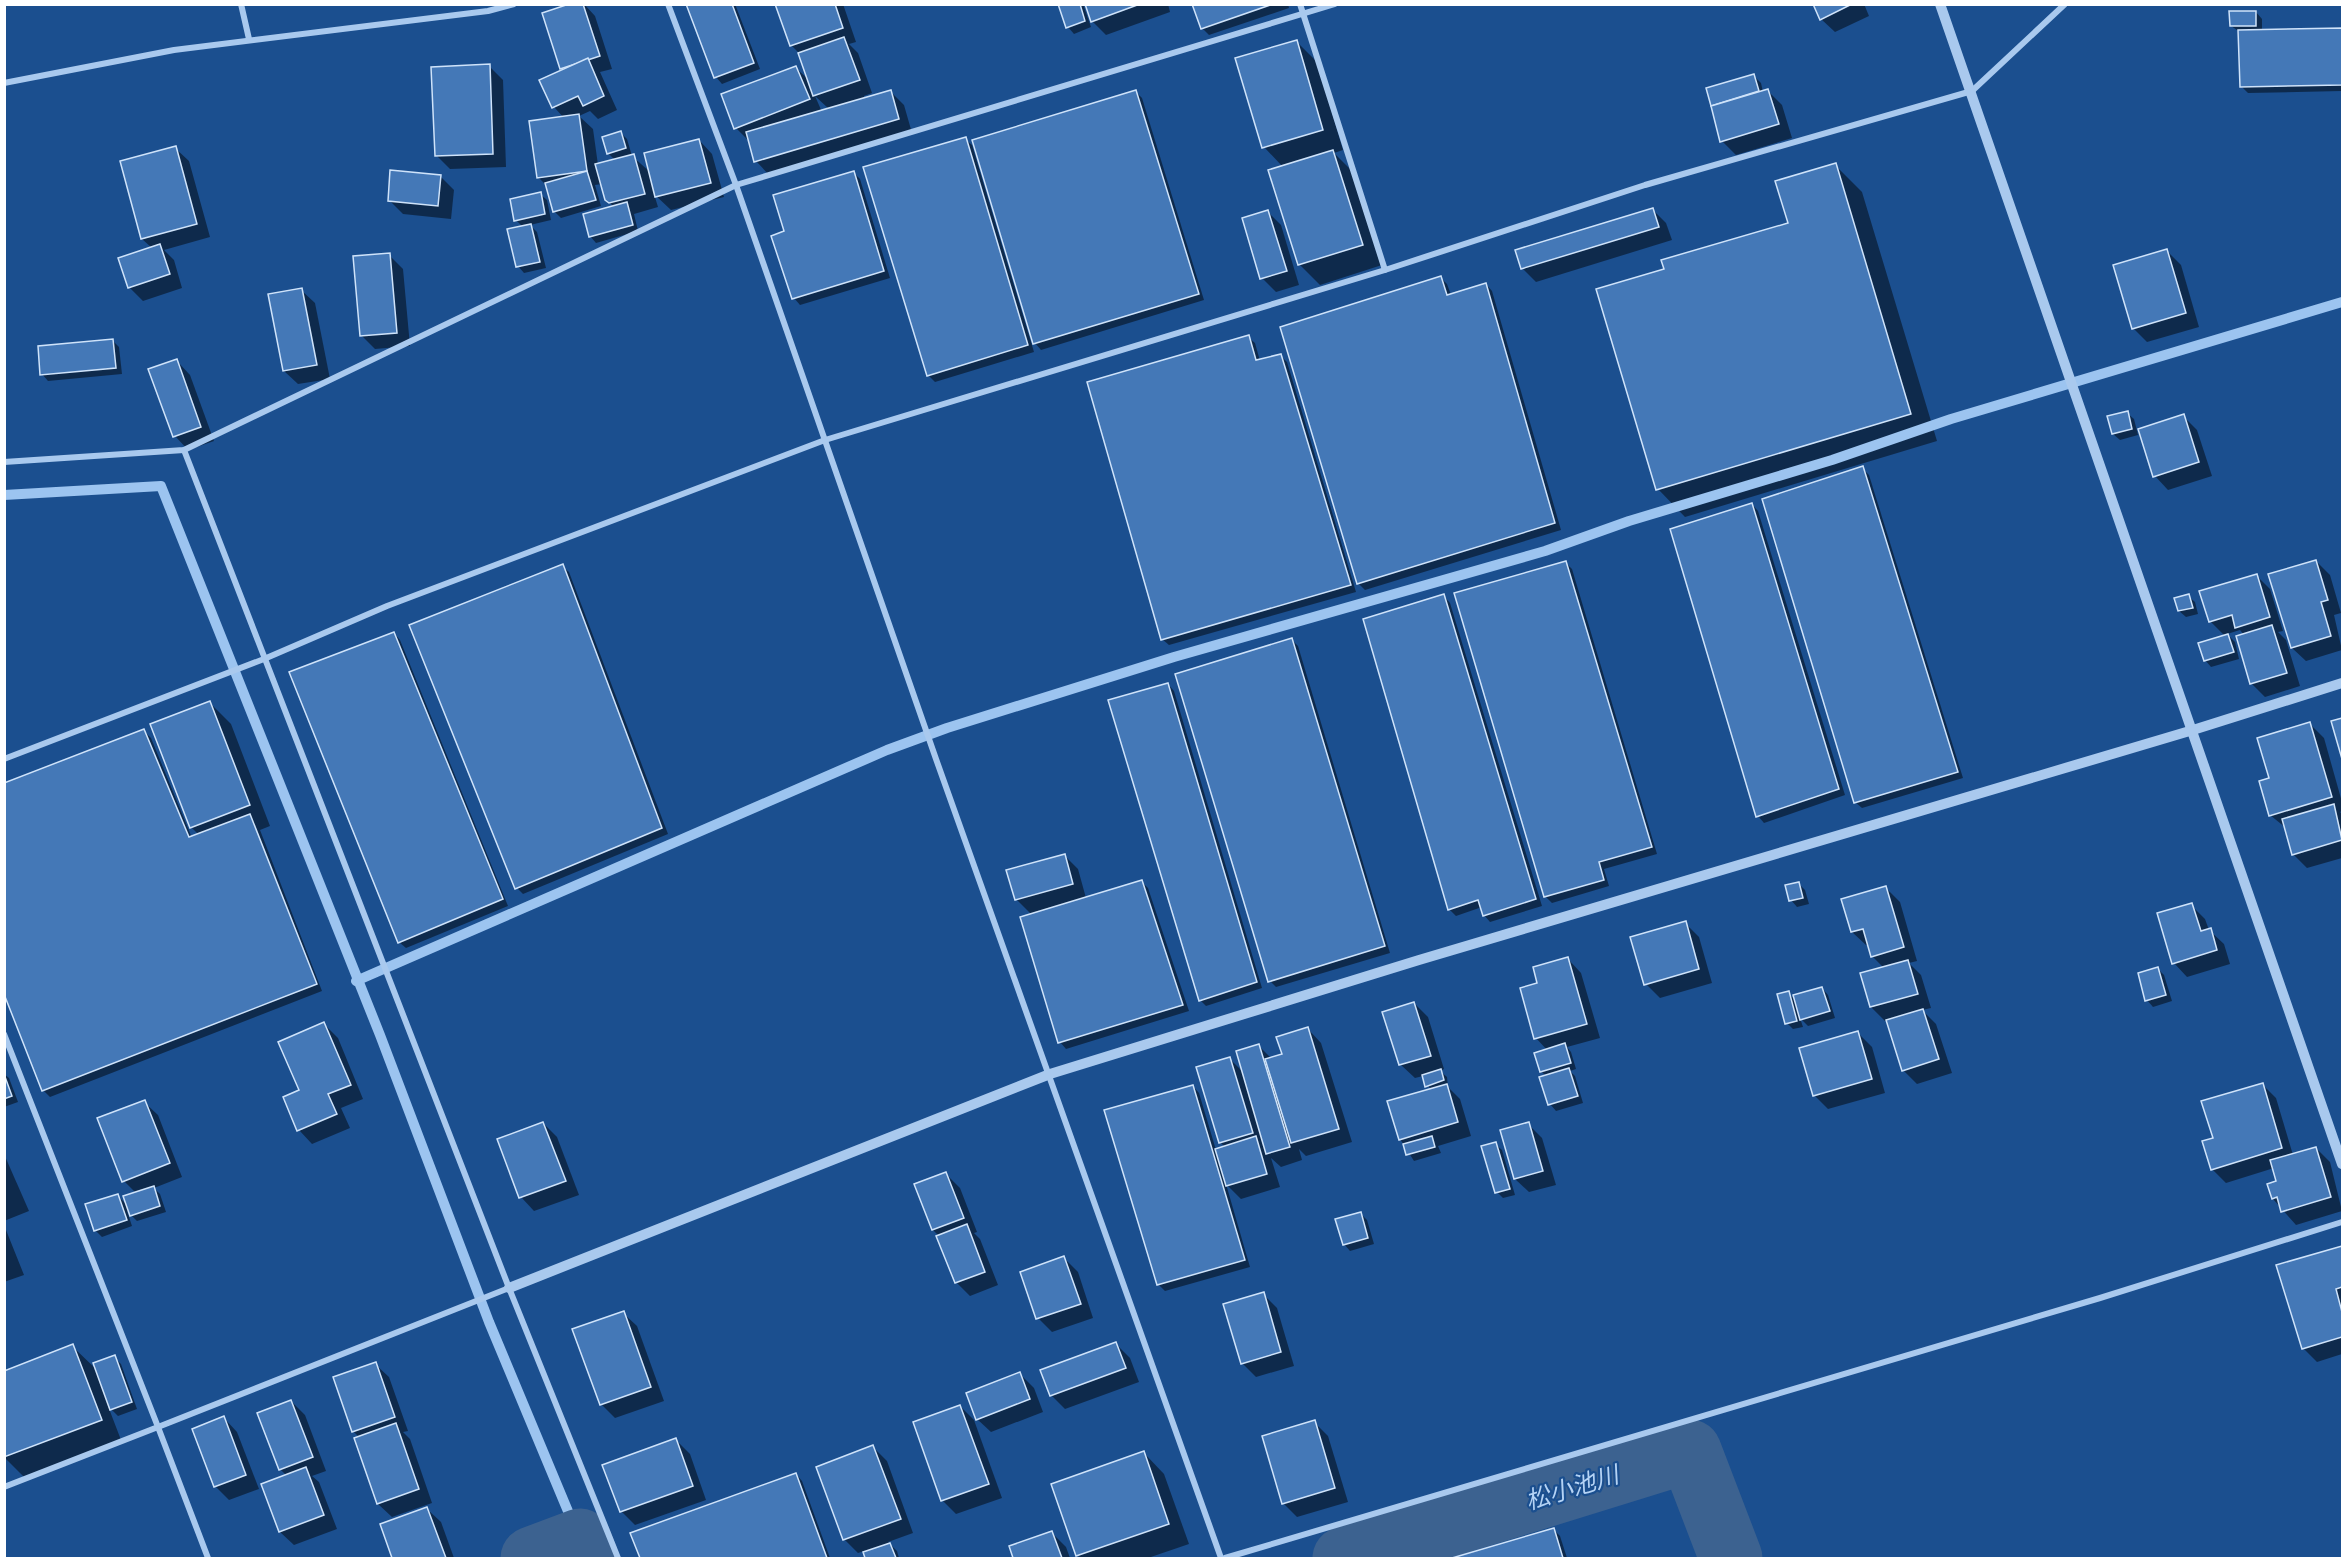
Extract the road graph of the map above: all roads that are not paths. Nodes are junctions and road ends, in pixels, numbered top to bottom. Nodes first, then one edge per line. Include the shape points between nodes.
1 (241, 4) edge
2 (514, 4) edge
3 (668, 4) edge
4 (1300, 4) edge
5 (1335, 4) edge
6 (1940, 4) edge
7 (2065, 4) edge
8 (1304, 14) junction
9 (249, 39) junction
10 (4, 83) edge
11 (1972, 91) junction
12 (736, 184) junction
13 (1384, 270) junction
14 (825, 440) junction
15 (184, 450) junction
16 (4, 462) edge
17 (264, 659) junction
18 (2343, 683) edge
19 (2193, 730) junction
20 (4, 759) edge
21 (4, 1034) edge
22 (1050, 1074) junction
23 (2343, 1164) edge
24 (2343, 1222) edge
25 (509, 1288) junction
26 (158, 1427) junction
27 (4, 1487) edge
28 (208, 1558) edge
29 (618, 1558) edge
30 (1223, 1558) edge

1 - 9 street
2 - 9 street via 488,11
3 - 12 street
4 - 8 street
5 - 8 street
6 - 11 street
7 - 11 street
8 - 12 street
8 - 13 street
9 - 10 street
11 - 13 street via 1645,185
11 - 19 street
12 - 14 street
12 - 15 street
13 - 14 street
14 - 17 street via 387,606
14 - 22 street
15 - 16 street
15 - 17 street
17 - 20 street
17 - 25 street
18 - 19 street
19 - 22 street
19 - 23 street
21 - 26 street
22 - 25 street
22 - 30 street
24 - 30 street
25 - 26 street
25 - 29 street
26 - 27 street
26 - 28 street

